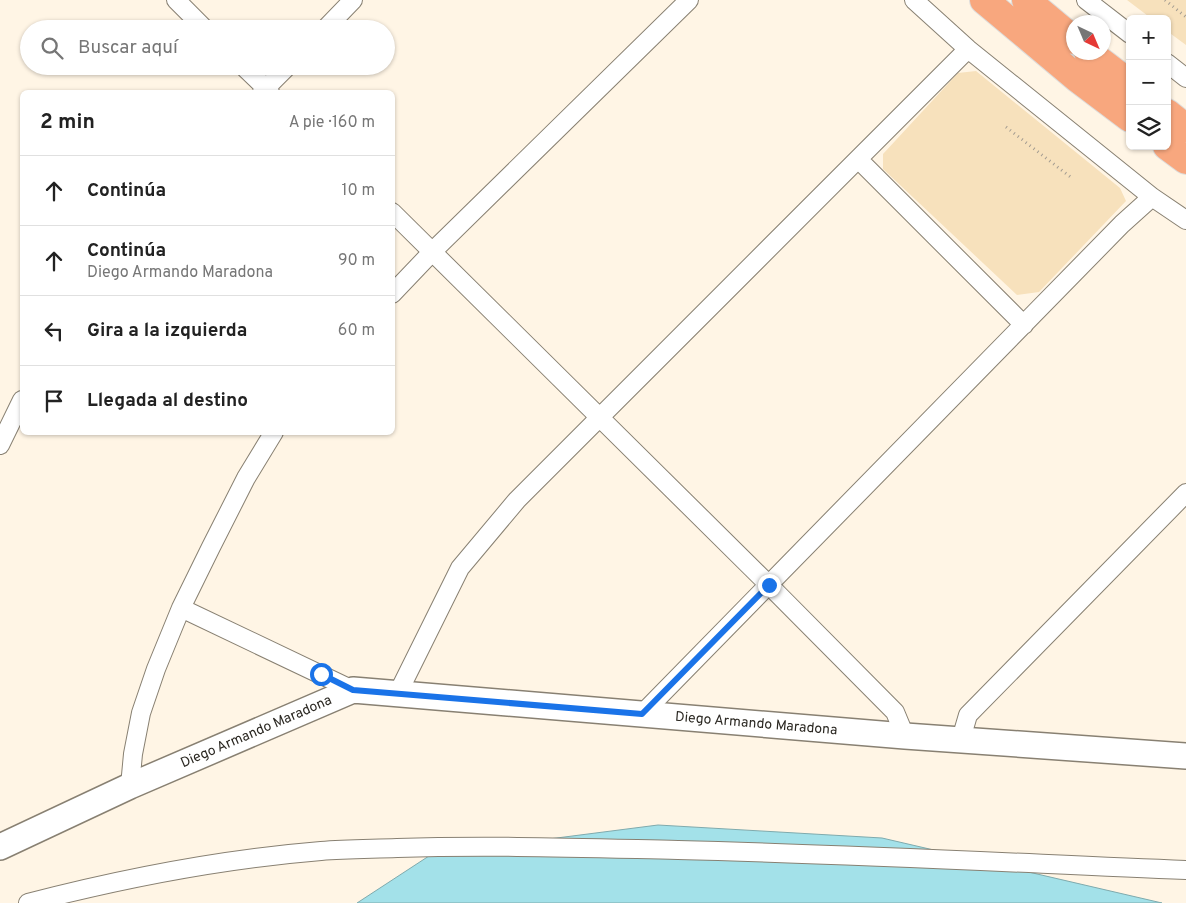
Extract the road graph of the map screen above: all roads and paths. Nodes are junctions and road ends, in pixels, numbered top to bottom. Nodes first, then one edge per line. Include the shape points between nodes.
1 (176, 0) edge
2 (353, 0) edge
3 (689, 0) edge
4 (914, 0) edge
5 (984, 0) edge
6 (1026, 0) edge
7 (1086, 0) edge
8 (1165, 0) edge
9 (1186, 17) edge
10 (196, 20) edge
11 (334, 20) edge
12 (1126, 31) edge
13 (1066, 33) edge
14 (968, 49) junction
15 (1098, 60) edge
16 (1171, 66) edge
17 (251, 75) edge
18 (280, 75) edge
19 (1186, 78) edge
20 (1126, 81) edge
21 (265, 90) edge
22 (267, 90) edge
23 (1126, 115) edge
24 (1171, 116) edge
25 (1006, 127) dead end
26 (1186, 128) edge
27 (1171, 149) edge
28 (858, 159) junction
29 (1186, 160) edge
30 (1073, 179) dead end
31 (1152, 197) junction
32 (395, 215) edge
33 (1186, 220) edge
34 (433, 251) junction
35 (395, 291) edge
36 (1024, 325) junction
37 (20, 404) edge
38 (600, 416) junction
39 (272, 435) edge
40 (0, 445) edge
41 (1186, 493) edge
42 (769, 585) junction
43 (181, 608) junction
44 (353, 690) junction
45 (397, 695) junction
46 (642, 714) junction
47 (905, 736) junction
48 (961, 739) junction
49 (1186, 756) edge
50 (130, 786) junction
51 (0, 847) edge
52 (1186, 870) edge
53 (28, 903) edge

1 - 10 street
2 - 11 street
3 - 34 street
4 - 14 street
5 - 23 highway
6 - 13 highway
7 - 12 street
8 - 9 path
14 - 28 street
14 - 31 street
15 - 20 highway
16 - 19 street
17 - 21 street
18 - 22 street
24 - 26 highway
25 - 30 path
27 - 29 highway
28 - 36 street
28 - 38 street
31 - 33 street
31 - 36 street
32 - 34 street
34 - 35 street
34 - 38 street
36 - 42 street
37 - 40 street
38 - 42 street
38 - 45 street via 517,500 460,568
39 - 43 street via 246,478
41 - 48 street via 968,715
42 - 46 street
42 - 47 street via 895,712
43 - 44 street
43 - 50 street via 141,713
44 - 45 street, Diego Armando Maradona
44 - 50 street, Diego Armando Maradona
45 - 46 street, Diego Armando Maradona
46 - 47 street, Diego Armando Maradona
47 - 48 street, Diego Armando Maradona
48 - 49 street, Diego Armando Maradona
50 - 51 street, Diego Armando Maradona
52 - 53 street via 744,852 446,847 322,851 201,866

